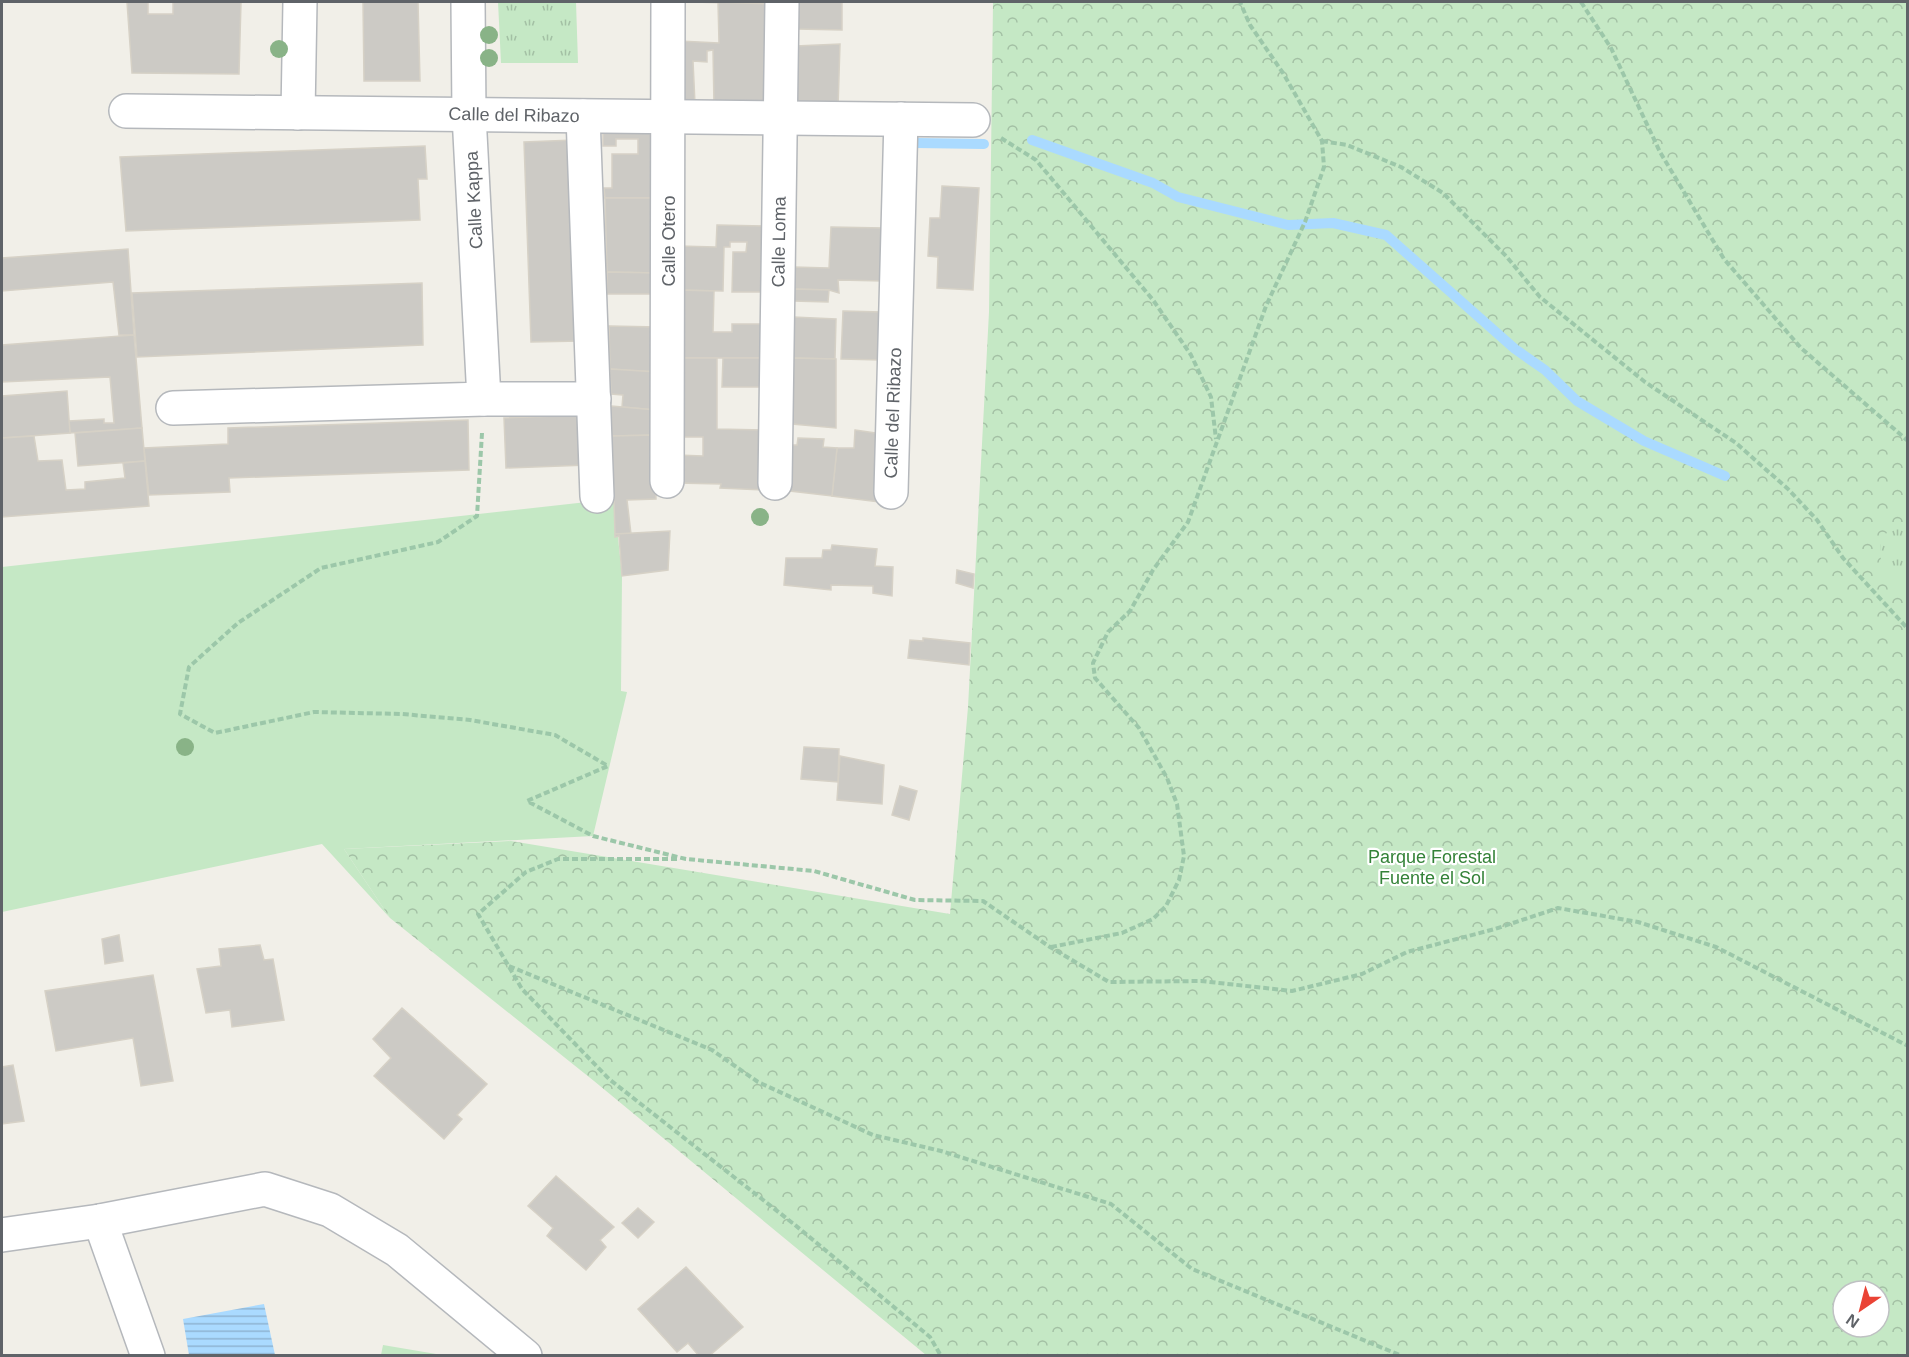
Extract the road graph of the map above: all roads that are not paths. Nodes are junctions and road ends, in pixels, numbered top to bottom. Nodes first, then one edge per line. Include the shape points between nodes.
1 (300, 2) edge
2 (468, 2) edge
3 (668, 2) edge
4 (782, 2) edge
5 (126, 111) dead end
6 (298, 113) junction
7 (470, 115) junction
8 (583, 116) junction
9 (669, 117) junction
10 (782, 118) junction
11 (901, 119) junction
12 (973, 120) road end
13 (484, 399) junction
14 (594, 399) junction
15 (172, 408) dead end
16 (667, 481) dead end
17 (775, 483) dead end
18 (891, 492) dead end
19 (597, 496) dead end
20 (100, 1221) junction
21 (2, 1235) edge
22 (148, 1356) edge
23 (525, 1356) edge

1 - 6 street
2 - 7 street, Calle Kappa
3 - 9 street, Calle Otero
4 - 10 street, Calle Loma
5 - 6 street, Calle del Ribazo
6 - 7 street, Calle del Ribazo
7 - 8 street, Calle del Ribazo
7 - 13 street, Calle Kappa
8 - 9 street, Calle del Ribazo
8 - 14 street
9 - 10 street, Calle del Ribazo
9 - 16 street, Calle Otero
10 - 11 street, Calle del Ribazo
10 - 17 street, Calle Loma
11 - 12 street, Calle del Ribazo
11 - 18 street, Calle del Ribazo
13 - 14 street
13 - 15 street
14 - 19 street
20 - 21 street
20 - 22 street
20 - 23 street via 266,1189 330,1210 397,1250

